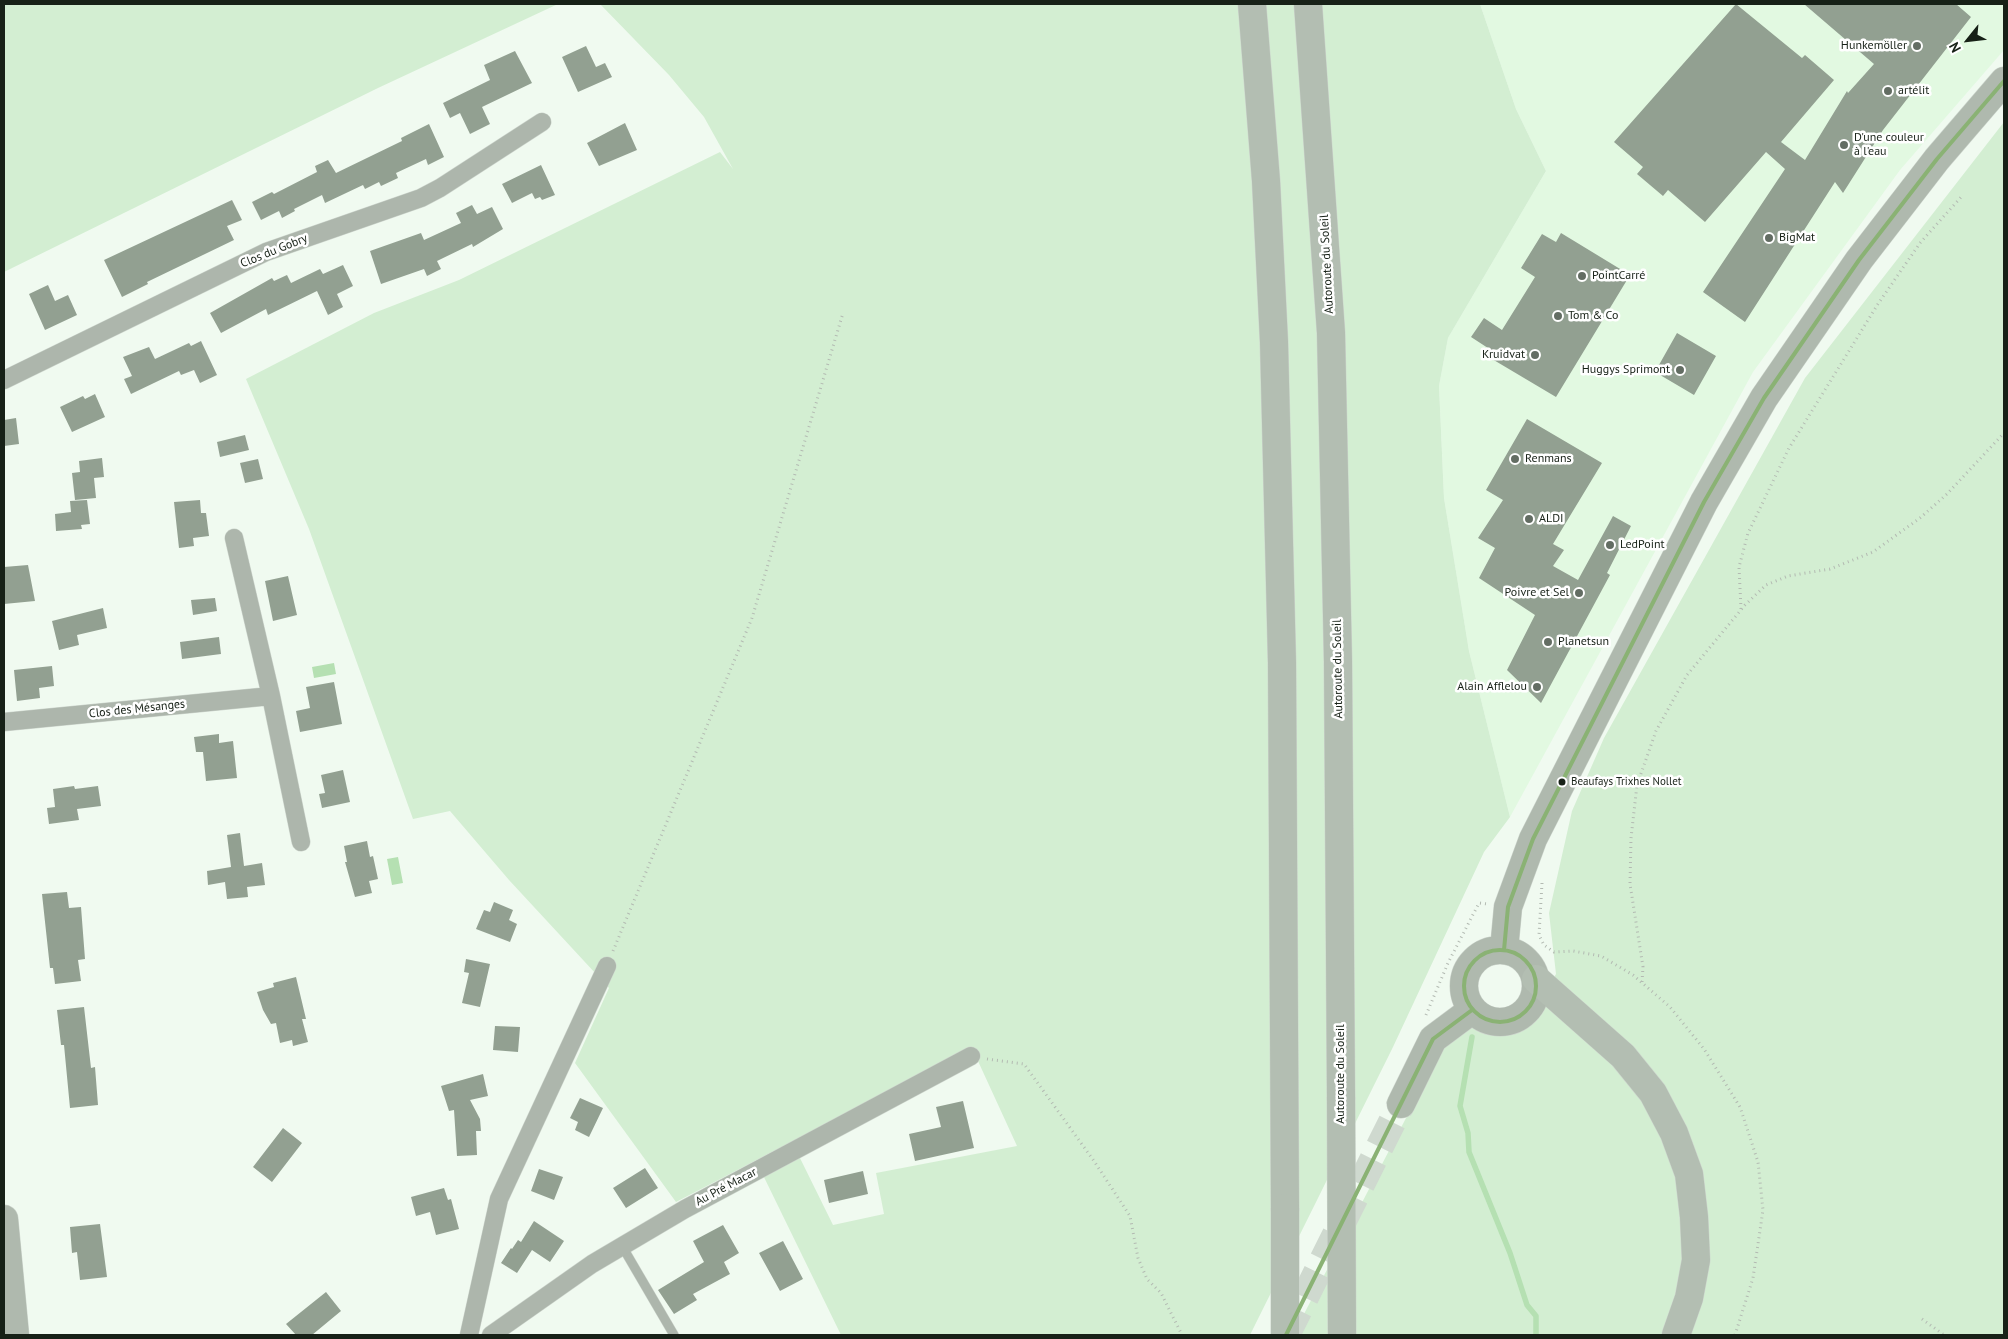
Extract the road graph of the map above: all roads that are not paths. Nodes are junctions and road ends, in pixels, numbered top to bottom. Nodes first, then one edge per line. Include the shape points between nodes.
1 (1252, 4) edge
2 (1308, 4) edge
3 (2004, 81) edge
4 (542, 122) dead end
5 (4, 380) edge
6 (234, 538) dead end
7 (271, 696) junction
8 (4, 722) edge
9 (301, 842) dead end
10 (1504, 950) junction
11 (607, 966) road end
12 (1536, 979) junction
13 (1472, 1010) junction
14 (971, 1056) road end
15 (1401, 1104) tunnel mouth
16 (4, 1219) edge
17 (622, 1246) junction
18 (15, 1335) edge
19 (469, 1335) edge
20 (491, 1335) edge
21 (674, 1335) edge
22 (1285, 1335) edge
23 (1342, 1335) edge
24 (1676, 1335) edge

1 - 22 highway, bridge via 1274,342 1282,663
2 - 23 highway, Autoroute du Soleil, bridge via 1331,333 1338,662
3 - 10 main road via 1936,159 1859,260 1764,398 1704,502 1533,839 1508,908
4 - 5 street, Clos du Gobry via 421,198 266,252
6 - 7 street
7 - 8 street, Clos des Mésanges
7 - 9 street
10 - 12 main road via 1525,959
10 - 13 main road via 1491,951 1471,964 1464,987
11 - 19 street via 499,1199
12 - 13 main road via 1536,993 1531,1006 1516,1019 1496,1023
12 - 24 highway via 1622,1056 1653,1093 1674,1133 1688,1174 1696,1260 1689,1298
13 - 15 main road via 1432,1039
14 - 17 street, Au Pré Macar
16 - 18 main road
17 - 20 street, Au Pré Macar
17 - 21 lane

